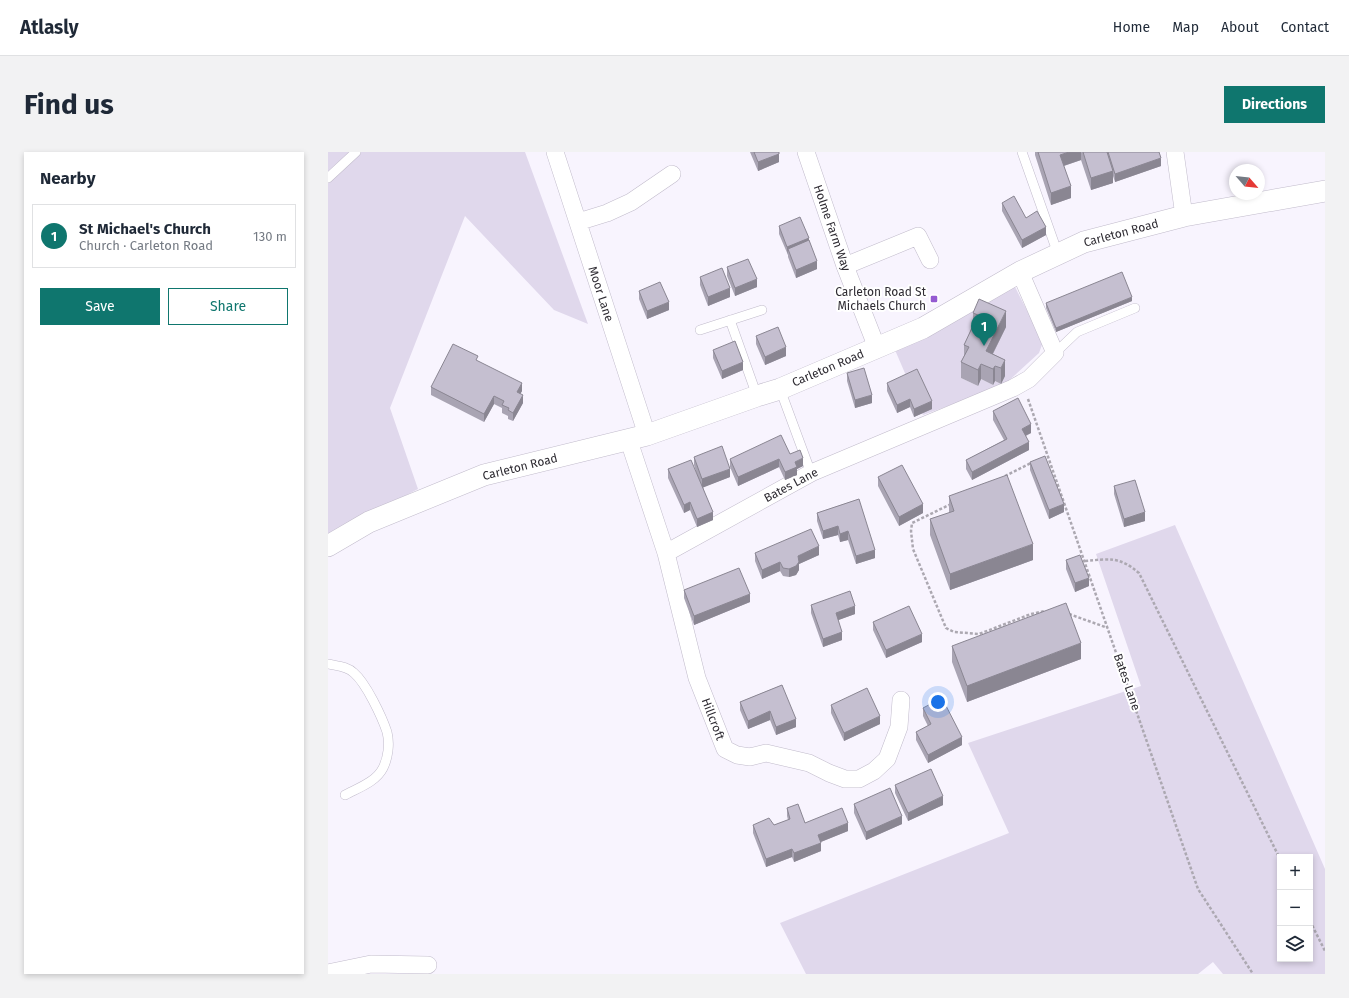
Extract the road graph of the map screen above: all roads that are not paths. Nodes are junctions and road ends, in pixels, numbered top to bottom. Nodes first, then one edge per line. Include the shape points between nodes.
1 (356, 152) edge
2 (555, 152) edge
3 (806, 152) edge
4 (1022, 152) edge
5 (1175, 152) edge
6 (672, 174) dead end
7 (328, 178) edge
8 (1325, 191) edge
9 (1184, 216) junction
10 (578, 222) junction
11 (1058, 254) junction
12 (930, 260) dead end
13 (845, 266) junction
14 (1020, 272) junction
15 (1135, 308) dead end
16 (762, 310) dead end
17 (730, 320) junction
18 (700, 330) dead end
19 (877, 348) junction
20 (1055, 353) junction
21 (780, 389) junction
22 (757, 396) junction
23 (638, 438) junction
24 (811, 473) junction
25 (328, 546) edge
26 (666, 553) junction
27 (328, 664) edge
28 (901, 700) dead end
29 (345, 795) dead end
30 (428, 964) dead end
31 (328, 973) edge

1 - 7 lane
2 - 10 street, Moor Lane
3 - 13 street, Holme Farm Way
4 - 11 lane
5 - 9 street
6 - 10 street via 631,202
8 - 9 street, Carleton Road
9 - 11 street, Carleton Road via 1084,242
10 - 23 street, Moor Lane
11 - 14 street, Carleton Road
12 - 13 street via 918,236
13 - 19 street, Holme Farm Way
14 - 19 street, Carleton Road via 922,328
14 - 20 street
15 - 20 lane via 1077,332
16 - 17 lane
17 - 18 lane
17 - 22 lane
19 - 21 street, Carleton Road
20 - 24 street, Bates Lane via 1029,379 1013,388
21 - 22 street, Carleton Road
21 - 24 lane
22 - 23 street, Carleton Road
23 - 25 street, Carleton Road via 484,475 369,522
23 - 26 street
24 - 26 street, Bates Lane
26 - 28 street, Hillcroft via 697,678 725,749 737,755 750,757 766,753 809,763 845,779 858,779 874,771 887,759 899,727
27 - 29 lane via 345,667 354,673 370,694 387,733 387,758 382,770 373,779
30 - 31 street via 371,964

